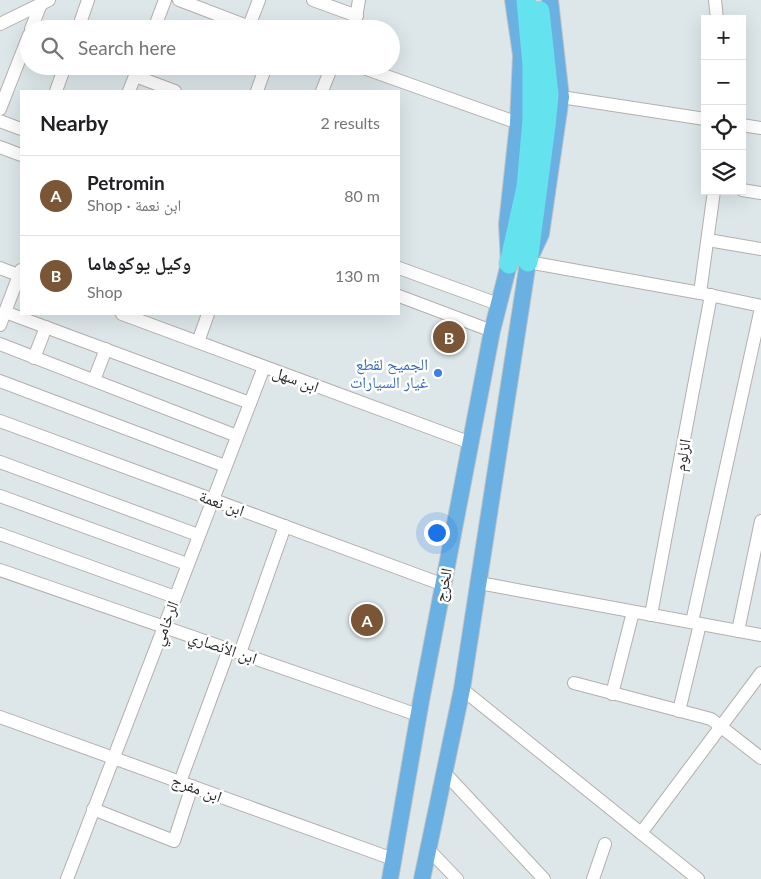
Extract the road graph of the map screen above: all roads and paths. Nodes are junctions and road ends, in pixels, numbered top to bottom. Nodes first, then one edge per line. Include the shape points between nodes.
1 (88, 0) edge
2 (165, 0) edge
3 (179, 0) edge
4 (218, 0) edge
5 (259, 0) edge
6 (313, 0) edge
7 (360, 0) edge
8 (513, 0) edge
9 (526, 0) edge
10 (538, 0) edge
11 (550, 0) edge
12 (714, 0) edge
13 (45, 2) edge
14 (214, 13) junction
15 (716, 15) edge
16 (357, 16) junction
17 (36, 20) edge
18 (81, 20) edge
19 (157, 20) edge
20 (232, 20) edge
21 (254, 20) edge
22 (356, 20) edge
23 (0, 24) edge
24 (20, 58) edge
25 (61, 75) edge
26 (135, 75) edge
27 (145, 75) edge
28 (262, 75) edge
29 (328, 75) edge
30 (374, 75) edge
31 (394, 86) edge
32 (56, 90) edge
33 (129, 90) edge
34 (173, 90) edge
35 (256, 90) edge
36 (322, 90) edge
37 (561, 97) junction
38 (0, 109) edge
39 (701, 118) edge
40 (0, 121) edge
41 (518, 123) junction
42 (746, 126) edge
43 (761, 128) edge
44 (20, 129) edge
45 (0, 147) edge
46 (20, 155) edge
47 (532, 189) junction
48 (746, 191) edge
49 (761, 193) edge
50 (714, 195) edge
51 (708, 240) junction
52 (761, 249) edge
53 (528, 262) junction
54 (509, 264) junction
55 (0, 268) edge
56 (400, 268) edge
57 (20, 274) edge
58 (20, 276) edge
59 (706, 294) junction
60 (400, 296) edge
61 (498, 304) junction
62 (761, 307) edge
63 (5, 312) junction
64 (125, 315) edge
65 (208, 315) edge
66 (0, 324) edge
67 (46, 327) junction
68 (492, 331) junction
69 (198, 342) junction
70 (0, 344) edge
71 (106, 349) junction
72 (34, 358) junction
73 (264, 367) junction
74 (94, 380) junction
75 (0, 381) edge
76 (250, 403) junction
77 (0, 421) edge
78 (237, 436) junction
79 (471, 443) junction
80 (0, 462) edge
81 (225, 466) junction
82 (0, 496) edge
83 (212, 499) junction
84 (761, 521) edge
85 (285, 526) junction
86 (0, 534) edge
87 (198, 535) junction
88 (188, 564) junction
89 (0, 570) edge
90 (479, 583) junction
91 (444, 585) junction
92 (174, 597) junction
93 (633, 612) junction
94 (651, 615) junction
95 (696, 623) junction
96 (163, 627) junction
97 (738, 631) junction
98 (761, 636) edge
99 (235, 651) junction
100 (761, 676) edge
101 (574, 683) dead end
102 (462, 689) junction
103 (612, 694) junction
104 (679, 711) junction
105 (418, 715) junction
106 (0, 717) edge
107 (721, 728) junction
108 (112, 757) junction
109 (761, 758) edge
110 (444, 772) junction
111 (186, 784) junction
112 (93, 809) junction
113 (641, 833) junction
114 (605, 844) dead end
115 (428, 848) junction
116 (393, 859) junction
117 (67, 879) edge
118 (390, 879) edge
119 (422, 879) edge
120 (458, 879) edge
121 (544, 879) edge
122 (594, 879) edge
123 (698, 879) edge

1 - 18 street
2 - 19 street
3 - 14 street
4 - 14 street
5 - 21 street
6 - 16 street
7 - 16 street
8 - 41 main road, الخرج via 521,55
9 - 47 highway via 532,65
10 - 47 highway via 549,95 546,126
11 - 37 main road
12 - 15 street
13 - 17 street
13 - 23 street
14 - 20 street
16 - 22 street
24 - 38 street
25 - 32 street
26 - 33 street
27 - 34 street
28 - 35 street
29 - 36 street
30 - 31 street
31 - 41 street
37 - 39 street
37 - 53 main road via 541,234
40 - 44 street
41 - 54 main road, الخرج via 507,224
42 - 43 street
45 - 46 street
47 - 53 highway
47 - 54 highway
48 - 49 street
50 - 51 street, الزلوم
51 - 52 street
51 - 59 street, الزلوم
53 - 59 street
53 - 90 main road
54 - 61 main road, الخرج
55 - 57 street
56 - 61 street
58 - 63 street
59 - 62 street
59 - 94 street, الزلوم
60 - 68 street
61 - 68 main road, الخرج
62 - 95 street
63 - 66 street
63 - 67 street
64 - 69 street, ابن سهل
65 - 69 street
67 - 71 street
67 - 72 street
68 - 79 main road, الخرج
69 - 73 street, ابن سهل
70 - 72 street
71 - 74 street
71 - 76 street
72 - 74 street
73 - 76 street, الرخامي
73 - 79 street, ابن سهل
74 - 78 street
75 - 81 street
76 - 78 street, الرخامي
77 - 83 street, ابن نعمة
78 - 81 street, الرخامي
79 - 91 main road, الخرج
80 - 87 street
81 - 83 street, الرخامي
82 - 88 street
83 - 85 street, ابن نعمة
83 - 87 street, الرخامي
84 - 97 street
85 - 91 street, ابن نعمة
85 - 99 street
86 - 92 street
87 - 88 street, الرخامي
88 - 92 street, الرخامي
89 - 96 street, ابن الأنصاري
90 - 93 street
90 - 102 main road
91 - 105 main road, الخرج
92 - 96 street, الرخامي
93 - 94 street
93 - 103 street
94 - 95 street
95 - 97 street
95 - 104 street
96 - 99 street, ابن الأنصاري
96 - 108 street, الرخامي
97 - 98 street
99 - 105 street, ابن الأنصاري
99 - 111 street
100 - 107 street
101 - 103 street
102 - 110 main road
102 - 113 street
103 - 104 street
104 - 107 street via 711,719
105 - 116 main road, الخرج
106 - 108 street, ابن مفرج
107 - 109 street
107 - 113 street
108 - 111 street, ابن مفرج
108 - 112 street, الرخامي
110 - 115 main road
110 - 121 street
111 - 112 street via 174,841
111 - 116 street, ابن مفرج
112 - 117 street, الرخامي
113 - 123 street
114 - 122 street
115 - 119 main road
115 - 120 street
116 - 118 main road, الخرج

